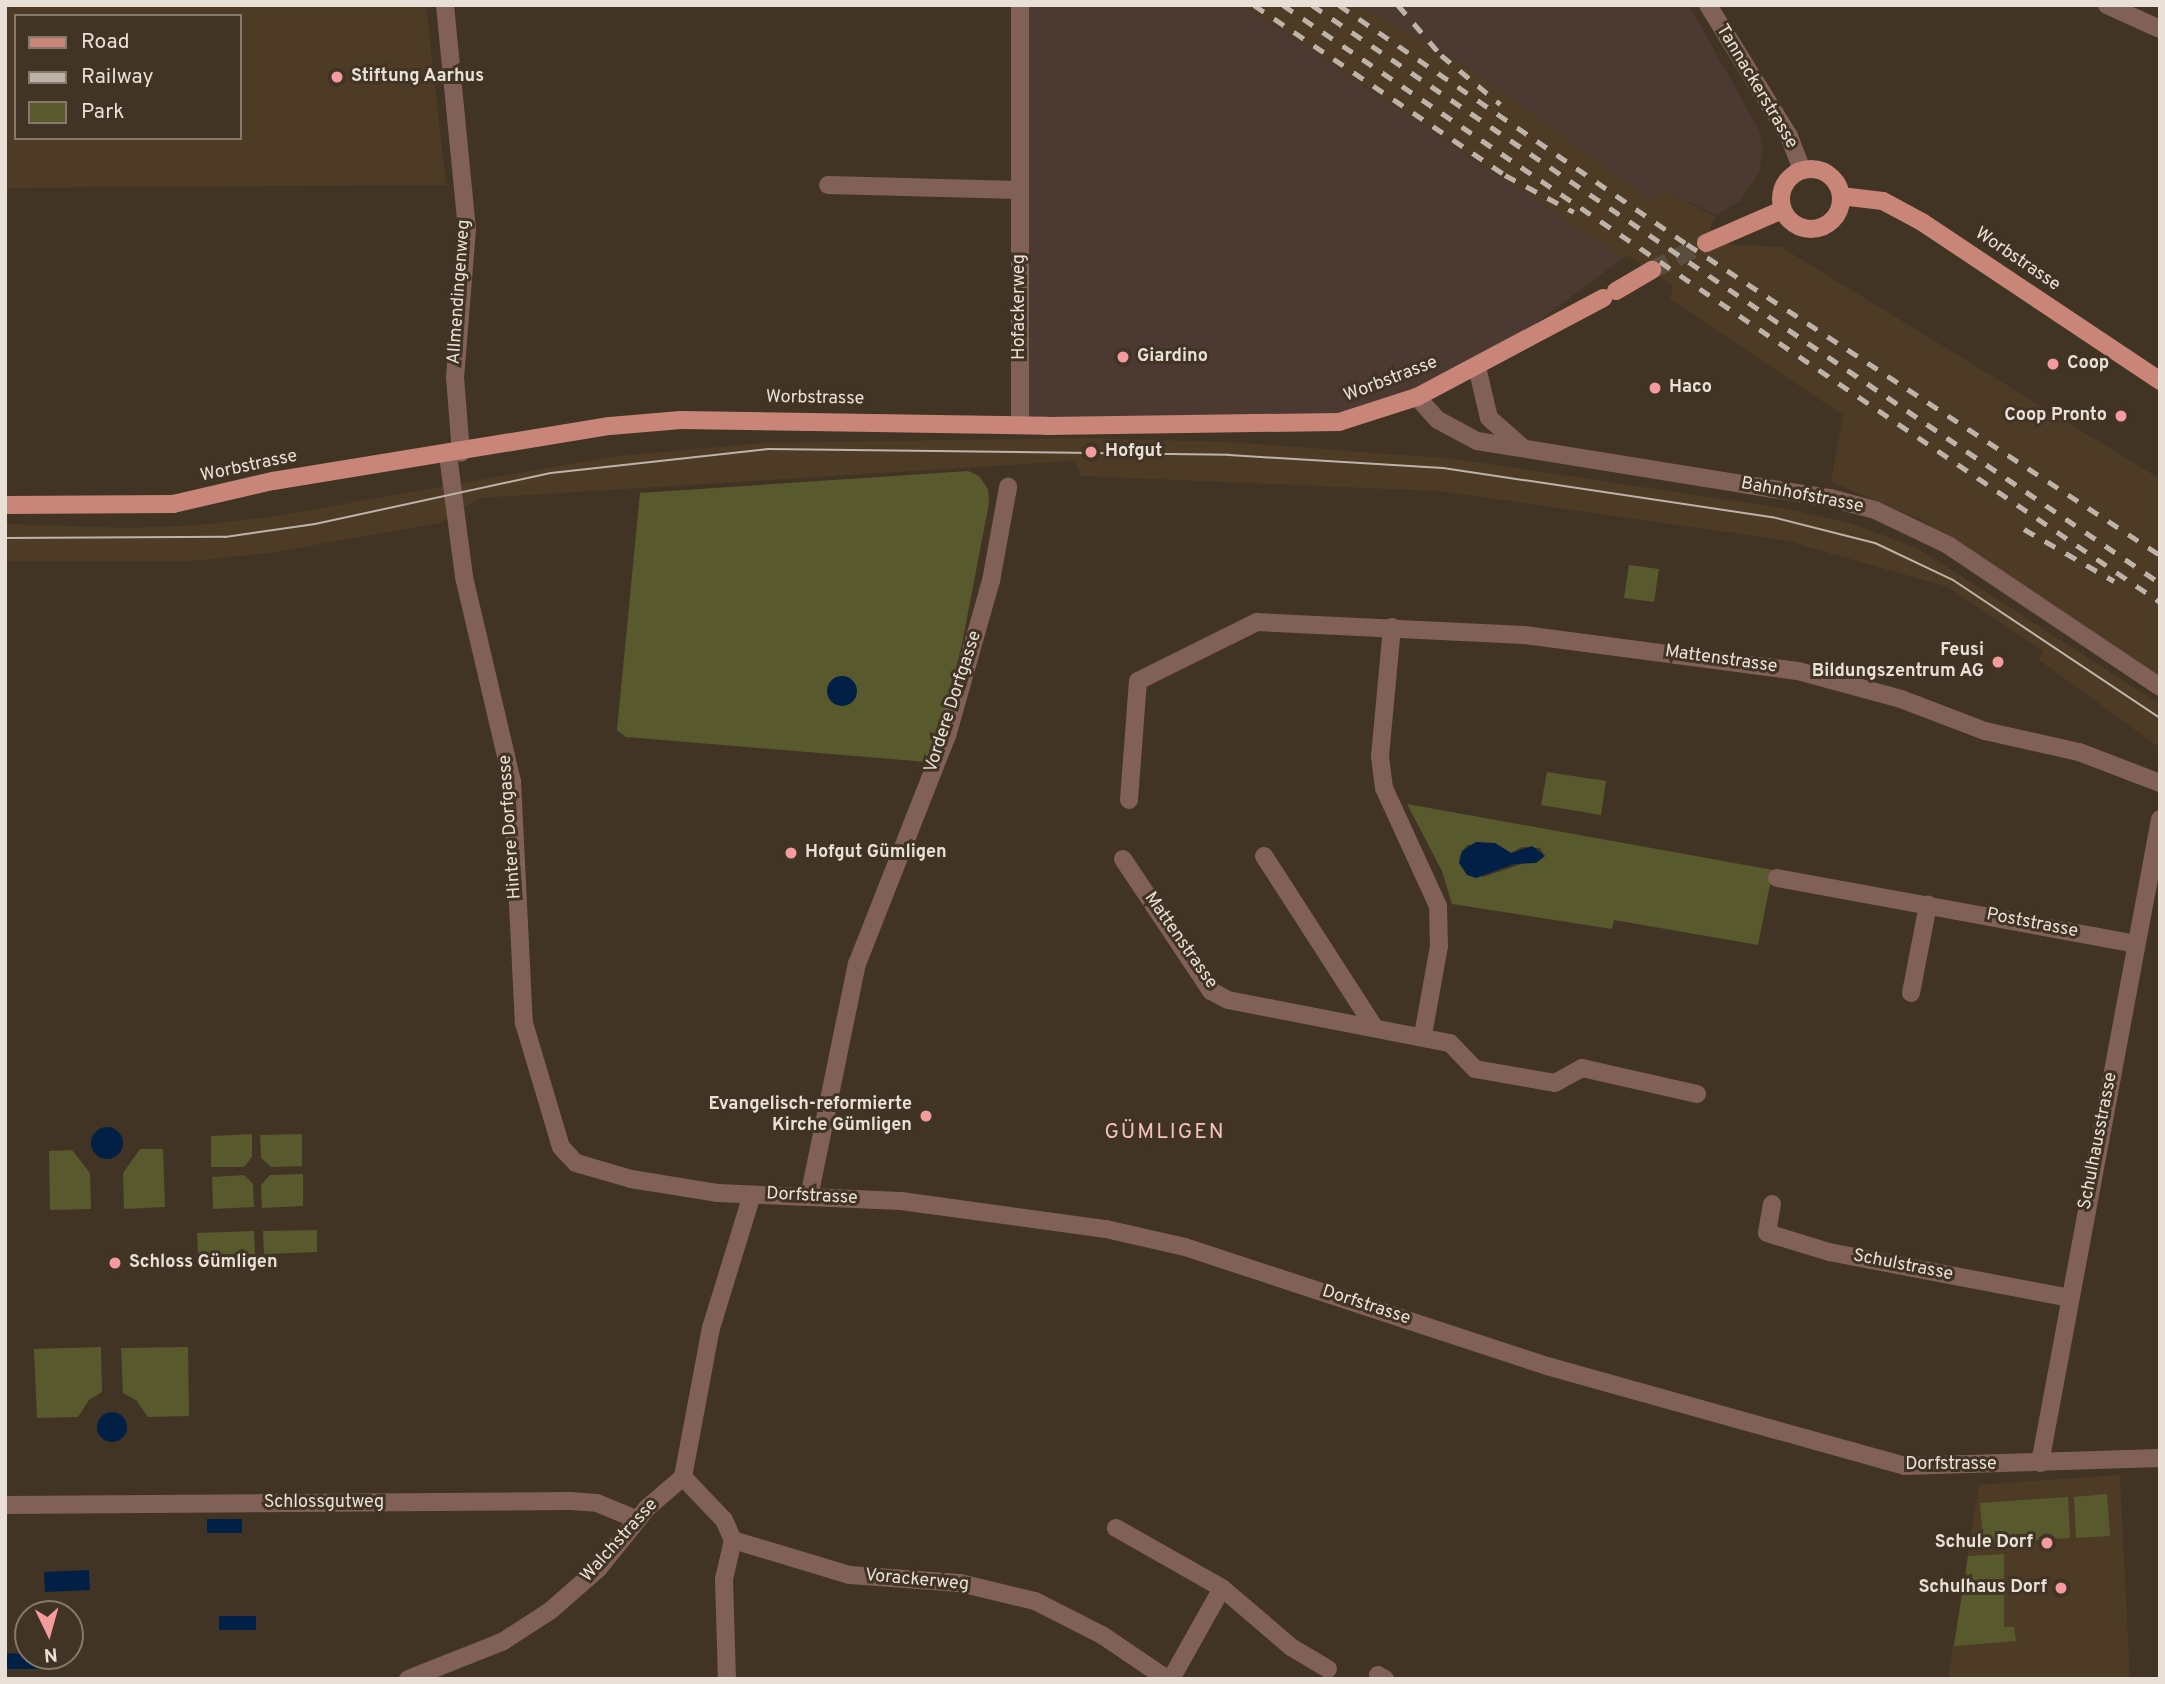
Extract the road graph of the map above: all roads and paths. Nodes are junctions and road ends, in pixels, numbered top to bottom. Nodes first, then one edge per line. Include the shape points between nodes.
1 (445, 5) edge
2 (1020, 5) edge
3 (1708, 5) edge
4 (2107, 5) edge
5 (2160, 29) edge
6 (1802, 170) junction
7 (828, 185) dead end
8 (1020, 190) junction
9 (1842, 196) junction
10 (1782, 210) junction
11 (1706, 243) tunnel mouth
12 (1651, 270) tunnel mouth
13 (1477, 367) junction
14 (2160, 381) edge
15 (1417, 397) junction
16 (1020, 424) junction
17 (1522, 447) junction
18 (454, 454) junction
19 (1008, 487) dead end
20 (5, 505) edge
21 (1392, 627) junction
22 (2160, 687) edge
23 (2160, 783) edge
24 (1129, 800) dead end
25 (2160, 819) edge
26 (1264, 856) dead end
27 (1123, 859) dead end
28 (1777, 877) dead end
29 (1928, 905) junction
30 (2136, 944) junction
31 (1911, 993) dead end
32 (1374, 1027) junction
33 (1423, 1035) junction
34 (1697, 1094) dead end
35 (569, 1155) joint
36 (752, 1195) junction
37 (809, 1197) junction
38 (1772, 1204) dead end
39 (2070, 1298) junction
40 (2160, 1458) edge
41 (2040, 1463) junction
42 (683, 1477) junction
43 (5, 1505) edge
44 (638, 1520) junction
45 (1116, 1528) dead end
46 (733, 1540) junction
47 (1222, 1588) junction
48 (1328, 1669) dead end
49 (408, 1679) edge
50 (727, 1679) edge
51 (1169, 1679) edge

1 - 18 street, Allmendingenweg via 467,229
2 - 8 street, Hofackerweg
3 - 6 street, Tannackerstrasse via 1789,136
4 - 5 street
6 - 9 main road via 1828,174
6 - 10 main road via 1786,181
7 - 8 street
8 - 16 street, Hofackerweg
9 - 10 main road via 1832,221 1816,229 1798,227
9 - 14 main road, Worbstrasse via 1883,201 1922,222
10 - 11 main road
12 - 13 main road, Worbstrasse
13 - 15 main road, Worbstrasse
13 - 17 street via 1489,418
15 - 16 main road, Worbstrasse via 1365,416 1303,426
15 - 17 street, Bahnhofstrasse via 1438,420 1465,436
16 - 18 main road, Worbstrasse via 681,419 610,426
17 - 22 street, Bahnhofstrasse via 1830,498 1875,510 1948,545
18 - 20 main road, Worbstrasse via 273,481 173,504
18 - 35 street, Hintere Dorfgasse via 464,577 512,781 524,1023 552,1118
19 - 37 street, Vordere Dorfgasse via 991,580 947,736 857,964
21 - 23 street, Mattenstrasse via 1524,635 1798,671 1901,699 1985,731 2078,752
21 - 24 street, Mattenstrasse via 1257,622 1148,674 1138,681
21 - 33 street via 1380,756 1384,788 1438,906 1439,946
25 - 30 street, Schulhausstrasse
26 - 32 street
27 - 32 street, Mattenstrasse via 1211,990 1228,1000
28 - 29 street, Poststrasse
29 - 30 street, Poststrasse
29 - 31 street
30 - 39 street, Schulhausstrasse
32 - 33 street, Mattenstrasse
33 - 34 street, Mattenstrasse via 1450,1043 1475,1069 1555,1083 1582,1068
35 - 36 street, Dorfstrasse via 587,1168 631,1180
36 - 37 street, Dorfstrasse
36 - 42 street via 711,1328
37 - 41 street, Dorfstrasse via 989,1212 1106,1229 1185,1247 1548,1366 1868,1459 1930,1468
38 - 39 street, Schulstrasse via 1767,1233 1829,1252
39 - 41 street, Schulhausstrasse
40 - 41 street, Dorfstrasse
42 - 44 street, Walchstrasse
42 - 46 street via 724,1520
43 - 44 street, Schlossgutweg via 570,1501 597,1503
44 - 49 street, Walchstrasse via 598,1569 527,1628
45 - 47 street
46 - 50 street via 724,1578
46 - 51 street, Vorackerweg via 850,1575 960,1583 1035,1601 1102,1635
47 - 48 street via 1291,1647
47 - 51 street, Vorackerweg

